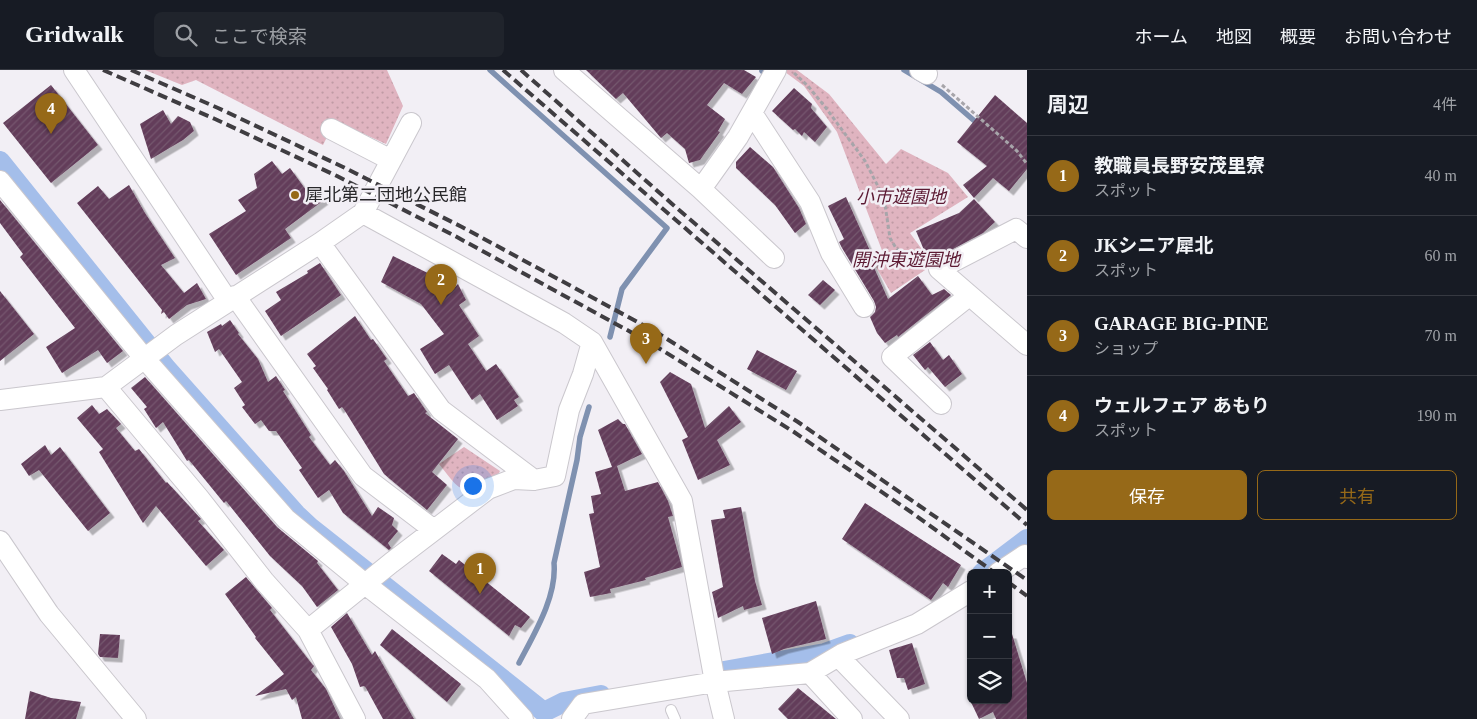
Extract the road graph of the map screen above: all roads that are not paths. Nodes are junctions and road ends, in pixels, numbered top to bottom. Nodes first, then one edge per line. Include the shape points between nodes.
1 (74, 70) edge
2 (776, 70) edge
3 (568, 71) edge
4 (752, 113) junction
5 (411, 122) dead end
6 (331, 129) dead end
7 (391, 160) junction
8 (0, 181) edge
9 (701, 189) junction
10 (363, 213) junction
11 (1027, 238) edge
12 (320, 243) junction
13 (774, 258) dead end
14 (969, 296) junction
15 (232, 298) junction
16 (864, 308) dead end
17 (592, 342) junction
18 (1027, 345) edge
19 (144, 358) junction
20 (106, 387) junction
21 (0, 400) edge
22 (941, 404) dead end
23 (534, 480) junction
24 (434, 530) junction
25 (0, 541) edge
26 (1027, 558) edge
27 (1004, 569) edge
28 (365, 584) junction
29 (967, 593) edge
30 (308, 630) junction
31 (839, 657) junction
32 (810, 673) junction
33 (715, 682) junction
34 (136, 719) edge
35 (355, 719) edge
36 (523, 719) edge
37 (572, 719) edge
38 (724, 719) edge
39 (852, 719) edge
40 (899, 719) edge

1 - 15 street
2 - 4 street
3 - 9 street
4 - 9 street
4 - 16 street via 810,202 831,253
5 - 7 street
6 - 7 street
7 - 10 street
8 - 19 street
9 - 13 street
10 - 12 street
10 - 17 street via 564,323
11 - 14 street via 1016,229 939,269
12 - 15 street
12 - 23 street via 441,410
14 - 18 street
14 - 22 street via 892,357
15 - 19 street
15 - 24 street via 363,476
17 - 23 street via 569,410 556,476
17 - 33 street via 682,502
19 - 20 street
19 - 28 street via 286,519
20 - 21 street
20 - 30 street via 264,581
23 - 24 street via 514,479 488,489
24 - 28 street
25 - 34 street via 49,614
26 - 27 street via 1025,555
28 - 30 street
28 - 36 street via 487,679
29 - 31 street via 917,624
30 - 35 street
31 - 32 street
31 - 40 street
32 - 33 street
32 - 39 street
33 - 37 street via 583,704
33 - 38 street

